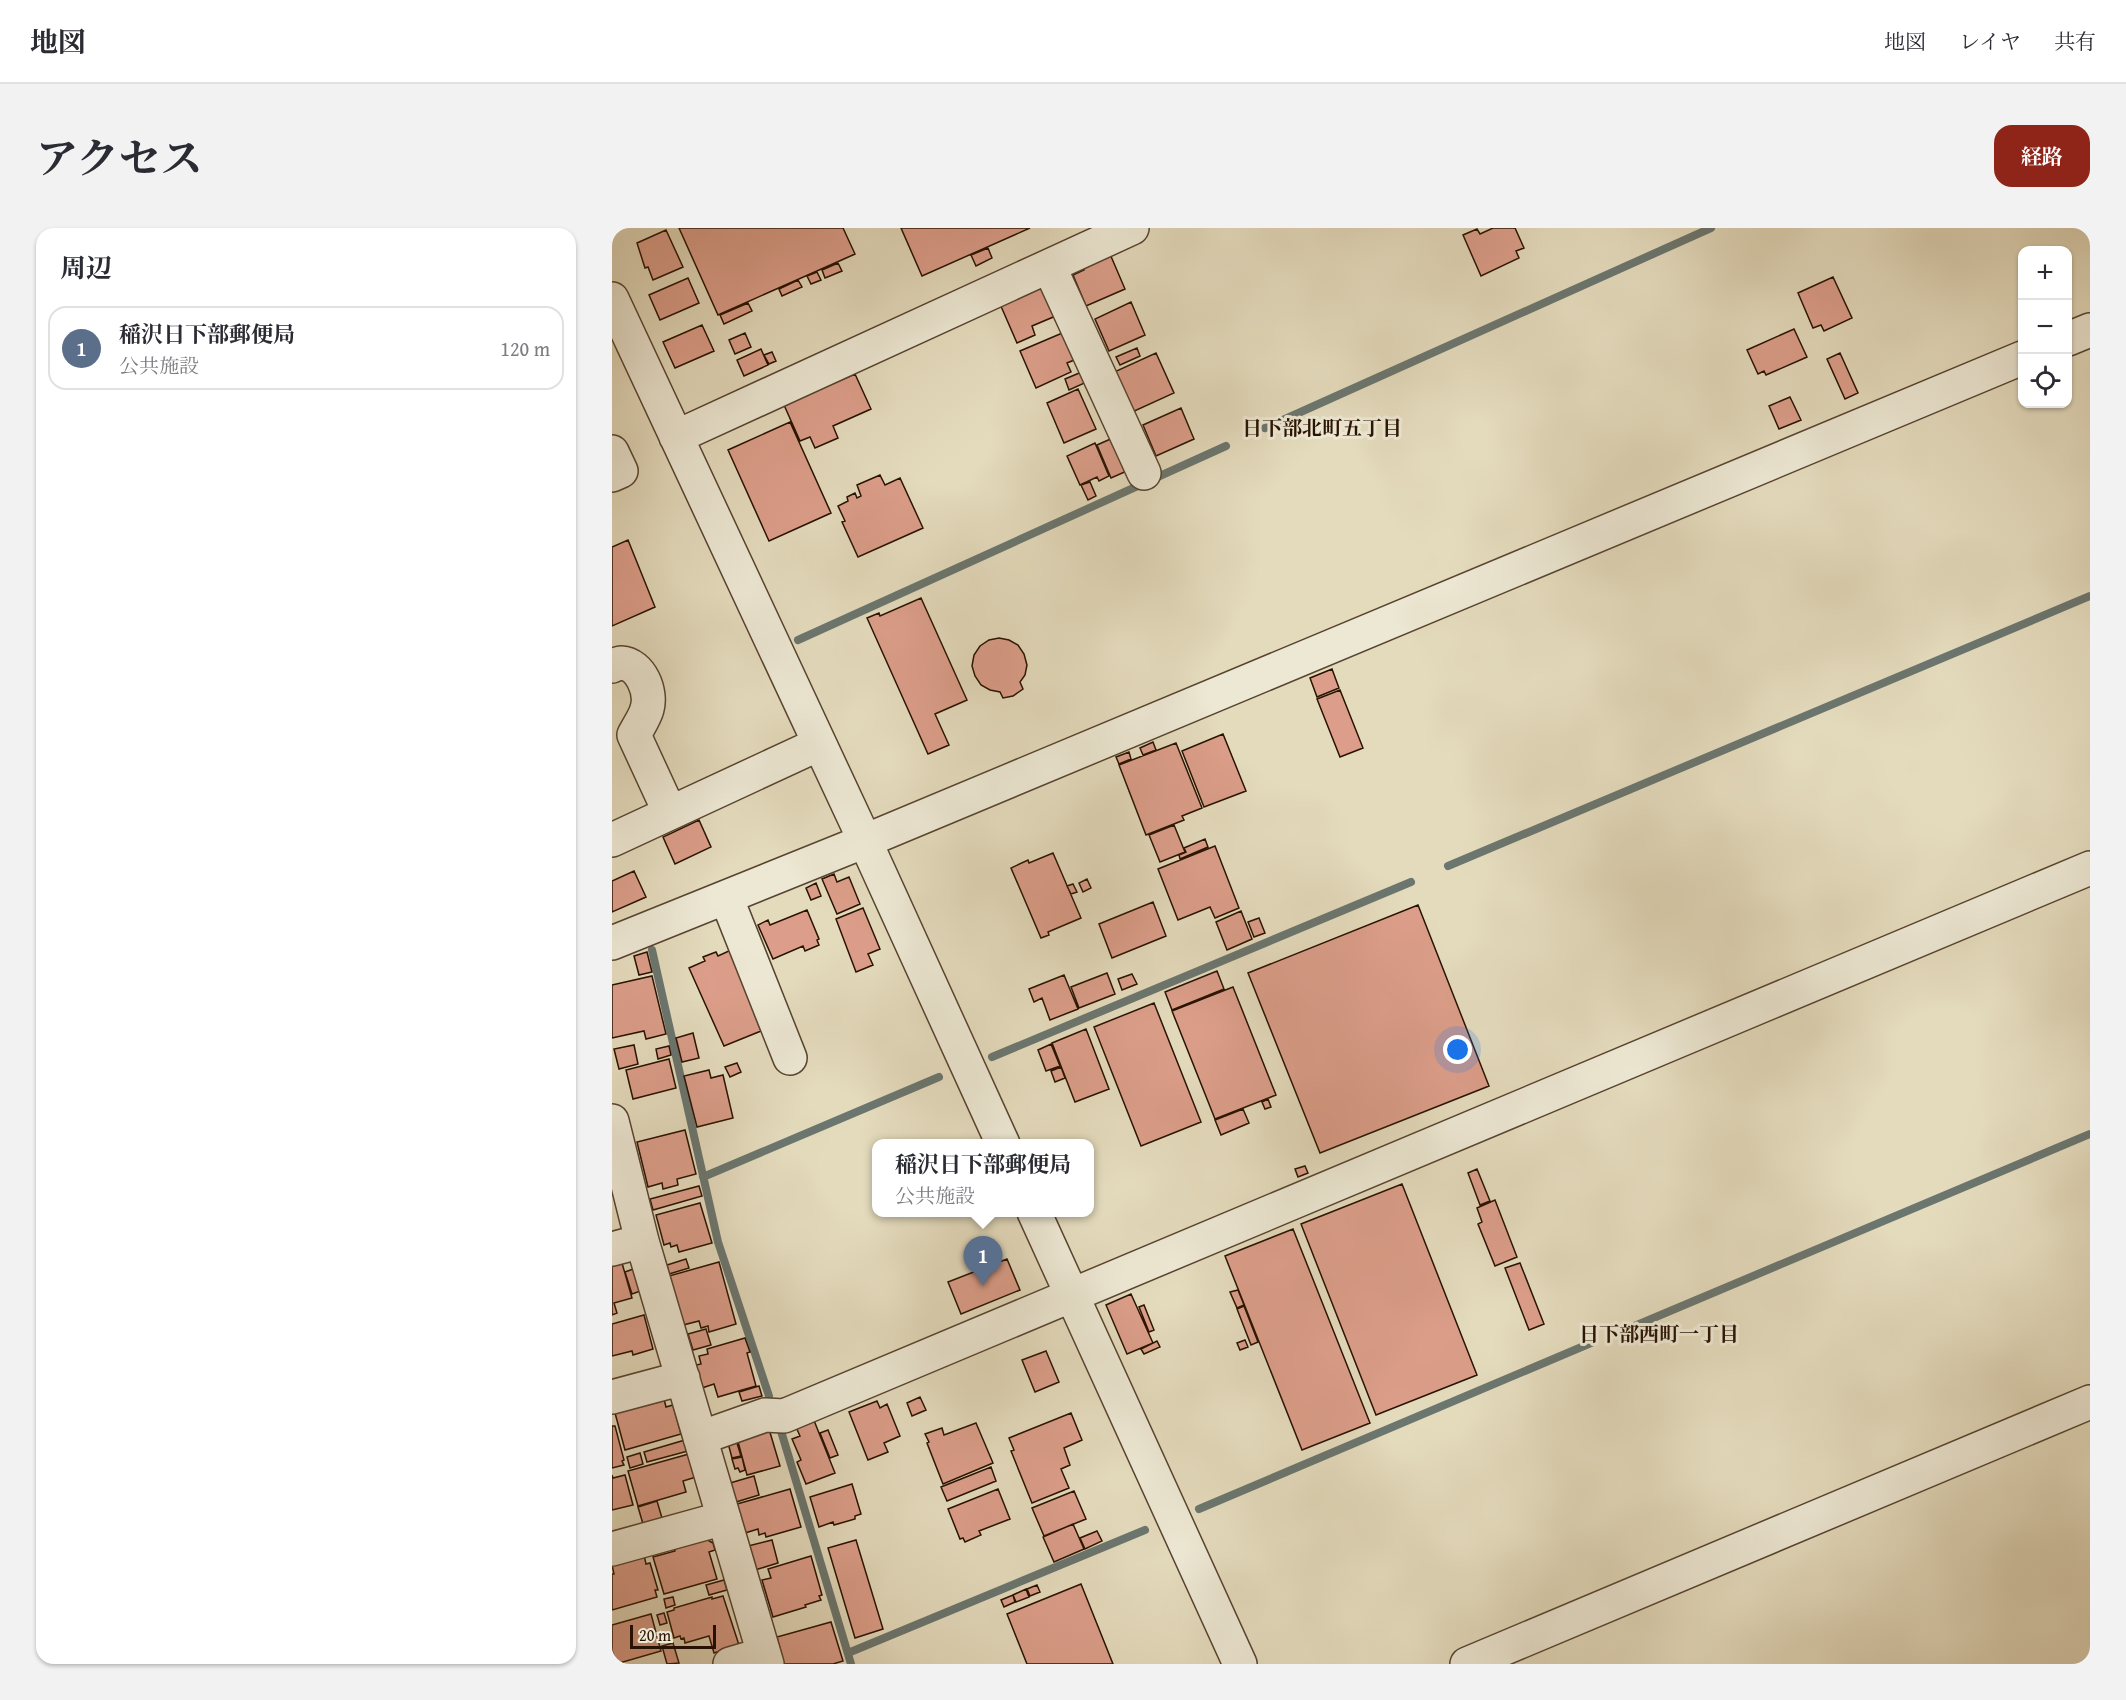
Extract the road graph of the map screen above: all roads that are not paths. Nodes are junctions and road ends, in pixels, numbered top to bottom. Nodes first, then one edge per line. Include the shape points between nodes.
1 (1132, 228) edge
2 (1049, 266) junction
3 (612, 299) edge
4 (2090, 330) edge
5 (2072, 337) edge
6 (2018, 360) edge
7 (676, 437) junction
8 (612, 452) edge
9 (1144, 473) dead end
10 (612, 475) edge
11 (612, 666) edge
12 (623, 733) edge
13 (819, 744) junction
14 (670, 813) junction
15 (612, 840) edge
16 (865, 841) junction
17 (2090, 868) edge
18 (726, 897) junction
19 (612, 943) edge
20 (790, 1058) dead end
21 (612, 1121) edge
22 (1001, 1139) edge
23 (1036, 1217) edge
24 (627, 1245) edge
25 (1071, 1294) junction
26 (682, 1378) junction
27 (612, 1397) edge
28 (2090, 1402) edge
29 (700, 1438) junction
30 (724, 1518) junction
31 (612, 1549) edge
32 (766, 1659) edge
33 (730, 1664) edge
34 (1240, 1664) edge
35 (1467, 1664) edge

1 - 2 street
2 - 7 street
2 - 9 street
3 - 7 street
4 - 5 street
6 - 16 street
7 - 13 street
8 - 10 street via 621,471
11 - 12 street via 622,663 634,668 648,691 648,708
12 - 14 street
13 - 14 street
13 - 16 street
14 - 15 street
16 - 18 street
16 - 22 street
17 - 25 street
18 - 19 street
18 - 20 street
21 - 24 street
23 - 25 street
24 - 26 street
25 - 29 street via 784,1416 765,1415
25 - 34 street
26 - 27 street
26 - 29 street
28 - 35 street
29 - 30 street
30 - 31 street
30 - 32 street
32 - 33 street

